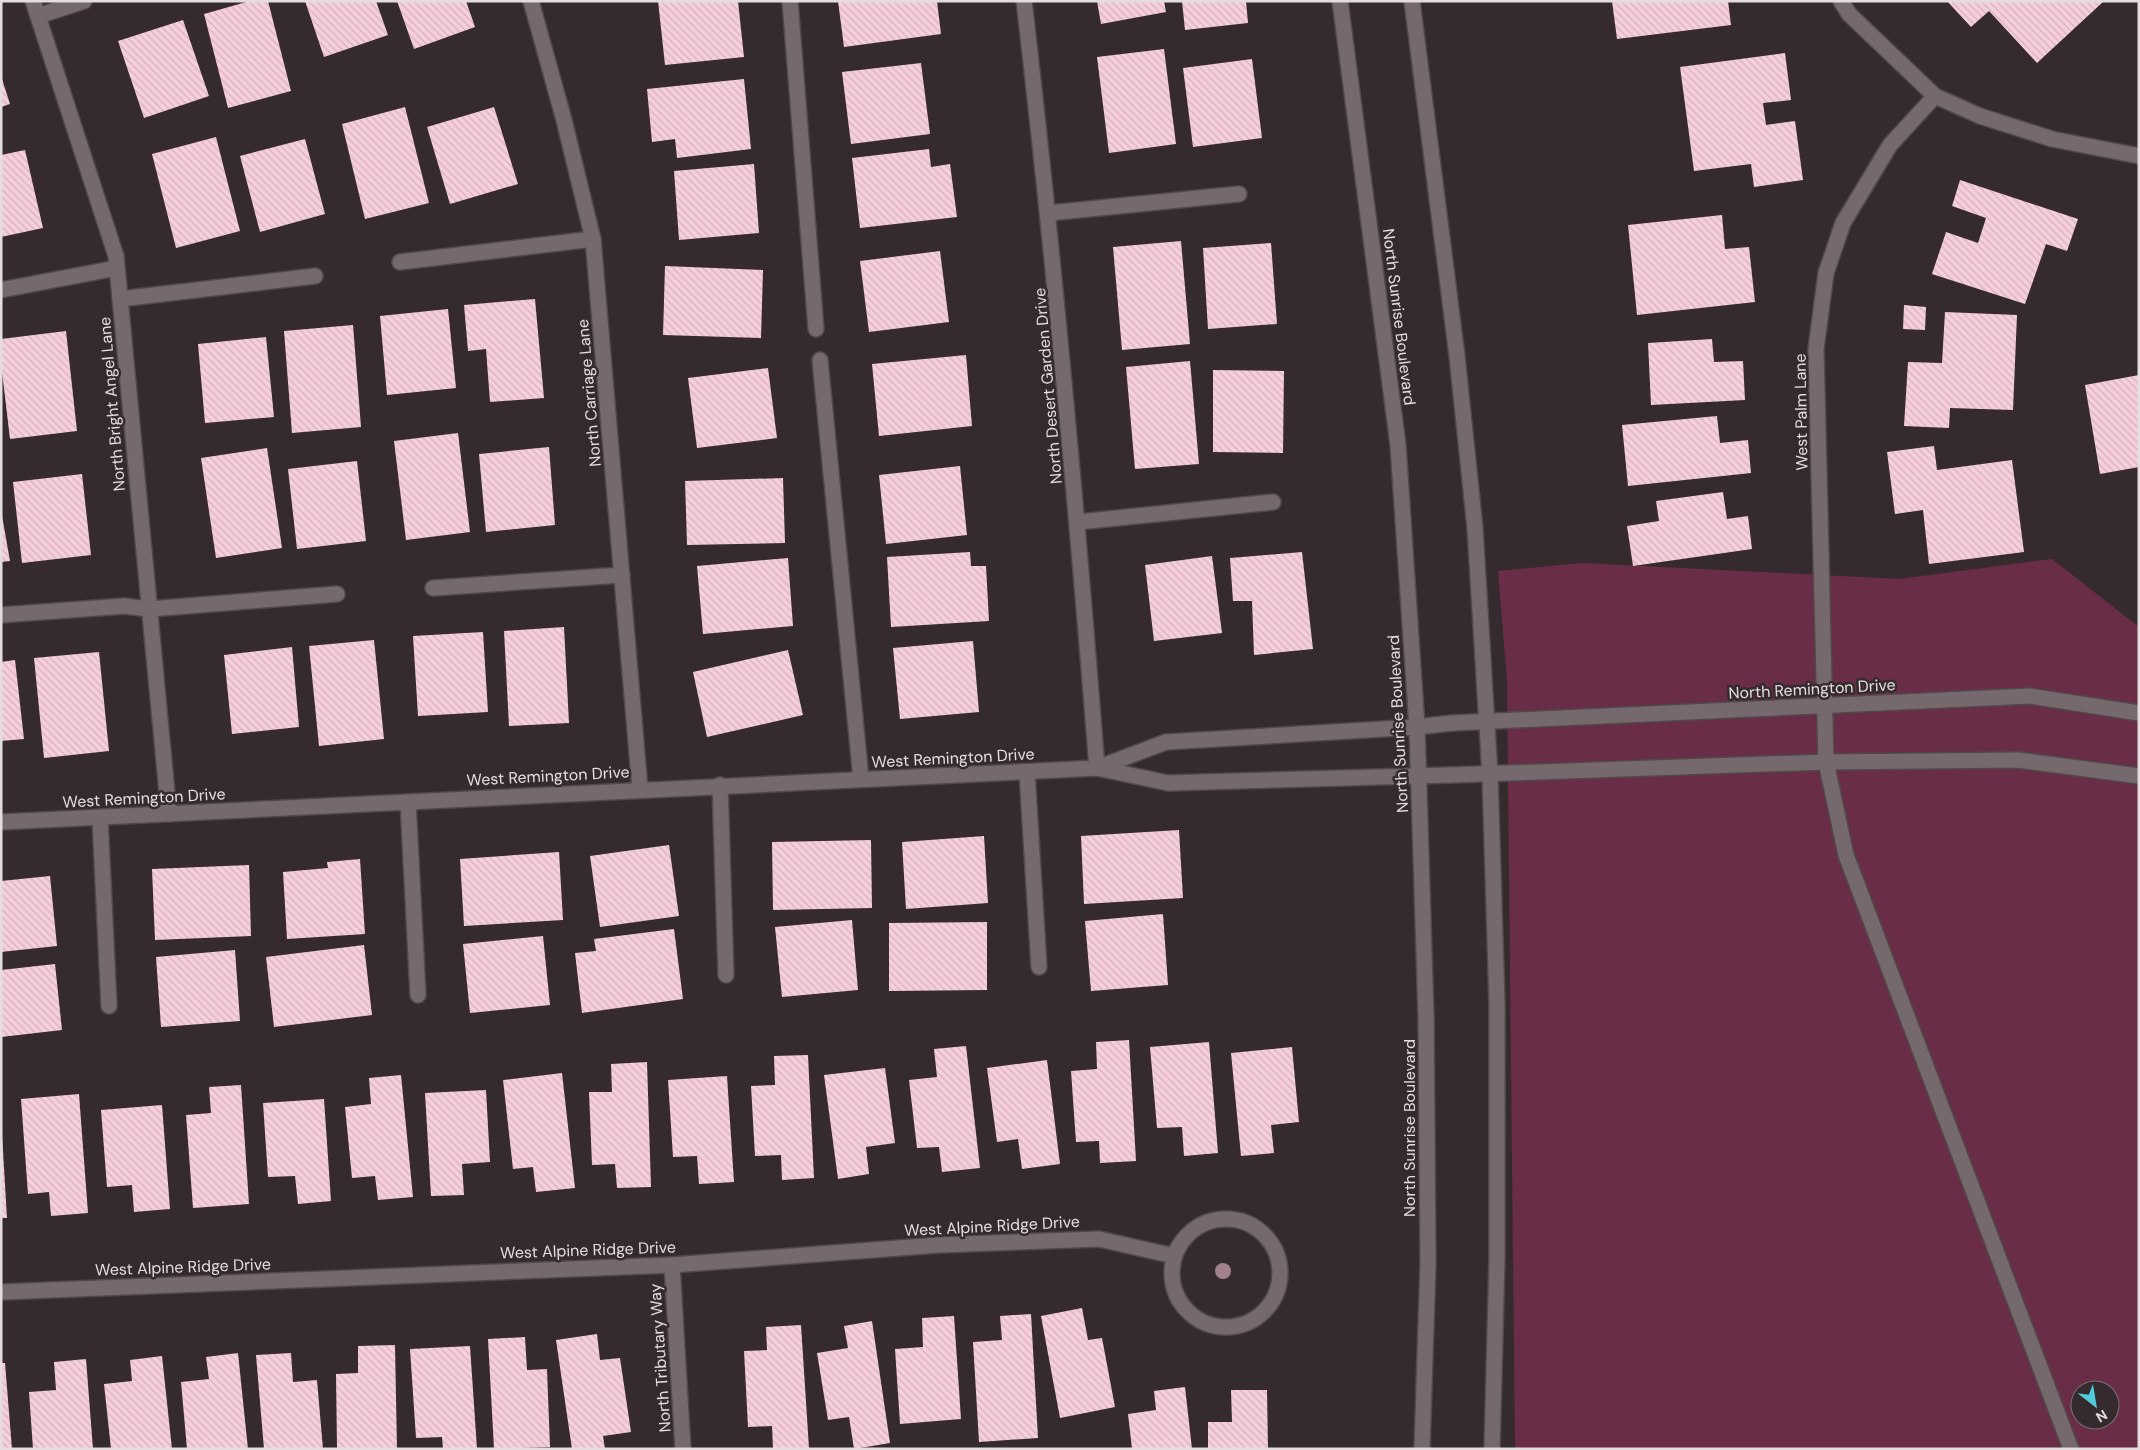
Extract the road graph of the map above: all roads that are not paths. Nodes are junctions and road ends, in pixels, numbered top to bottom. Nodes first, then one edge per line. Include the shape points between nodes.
1 (34, 1) edge
2 (84, 1) edge
3 (531, 1) edge
4 (790, 1) edge
5 (1024, 1) edge
6 (1340, 1) edge
7 (1412, 1) edge
8 (1841, 1) edge
9 (38, 16) junction
10 (1935, 96) junction
11 (2139, 156) edge
12 (1239, 194) dead end
13 (1049, 213) junction
14 (593, 239) junction
15 (400, 262) dead end
16 (117, 268) junction
17 (315, 276) dead end
18 (1, 290) edge
19 (120, 299) junction
20 (816, 328) dead end
21 (820, 360) dead end
22 (1273, 502) dead end
23 (1078, 522) junction
24 (622, 575) junction
25 (433, 588) dead end
26 (337, 594) dead end
27 (149, 609) junction
28 (1, 615) edge
29 (1826, 706) junction
30 (2139, 712) edge
31 (1485, 721) junction
32 (1417, 727) junction
33 (1826, 762) junction
34 (1097, 768) junction
35 (1027, 772) junction
36 (1490, 775) junction
37 (2139, 776) edge
38 (1418, 777) junction
39 (861, 779) junction
40 (720, 786) junction
41 (640, 789) junction
42 (408, 802) junction
43 (169, 814) junction
44 (100, 818) junction
45 (1, 822) edge
46 (1038, 967) dead end
47 (726, 975) dead end
48 (418, 995) dead end
49 (109, 1006) dead end
50 (1174, 1256) junction
51 (672, 1265) junction
52 (1, 1292) edge
53 (683, 1449) edge
54 (1422, 1449) edge
55 (1492, 1449) edge
56 (2072, 1449) edge

1 - 9 street, North Bright Angel Lane
2 - 9 street
3 - 14 street, North Carriage Lane
4 - 20 street
5 - 13 street, North Desert Garden Drive
6 - 32 street, North Sunrise Boulevard via 1398,445
7 - 31 street via 1456,347 1475,528
8 - 10 street via 1849,14
9 - 16 street, North Bright Angel Lane via 116,256
10 - 11 street via 1980,116 2052,139
10 - 29 street, West Palm Lane via 1890,145 1842,223 1826,273 1816,349
12 - 13 street
13 - 23 street, North Desert Garden Drive
14 - 15 street
14 - 24 street, North Carriage Lane
16 - 18 street
16 - 19 street, North Bright Angel Lane
17 - 19 street
19 - 27 street, North Bright Angel Lane
21 - 39 street
22 - 23 street
23 - 34 street, North Desert Garden Drive
24 - 25 street
24 - 41 street, North Carriage Lane
26 - 27 street
27 - 28 street via 124,606
27 - 43 street, North Bright Angel Lane
29 - 30 street, North Remington Drive via 2030,696
29 - 31 street, North Remington Drive
29 - 33 street, West Palm Lane
31 - 32 street, West Remington Drive
31 - 36 street
32 - 34 street, West Remington Drive via 1166,742
32 - 38 street, North Sunrise Boulevard
33 - 36 street
33 - 37 street via 2018,760
33 - 56 street, West Palm Lane via 1846,855
34 - 35 street, West Remington Drive
34 - 38 street, West Remington Drive via 1168,783
35 - 39 street, West Remington Drive
35 - 46 street
36 - 38 street, West Remington Drive
36 - 55 street via 1496,1004 1497,1257
38 - 54 street, North Sunrise Boulevard via 1426,1016 1428,1223
39 - 40 street, West Remington Drive
40 - 41 street, West Remington Drive
40 - 47 street
41 - 42 street, West Remington Drive
42 - 43 street, West Remington Drive
42 - 48 street
43 - 44 street, West Remington Drive
44 - 45 street, West Remington Drive
44 - 49 street
50 - 50 street via 1171,1274 1174,1293 1184,1309 1199,1321 1216,1327 1235,1327 1253,1321 1277,1292 1281,1275 1279,1258 1272,1242 1245,1222 1228,1218 1195,1228 1182,1240
50 - 51 street, West Alpine Ridge Drive via 1099,1239 939,1245
51 - 52 street, West Alpine Ridge Drive
51 - 53 street, North Tributary Way

